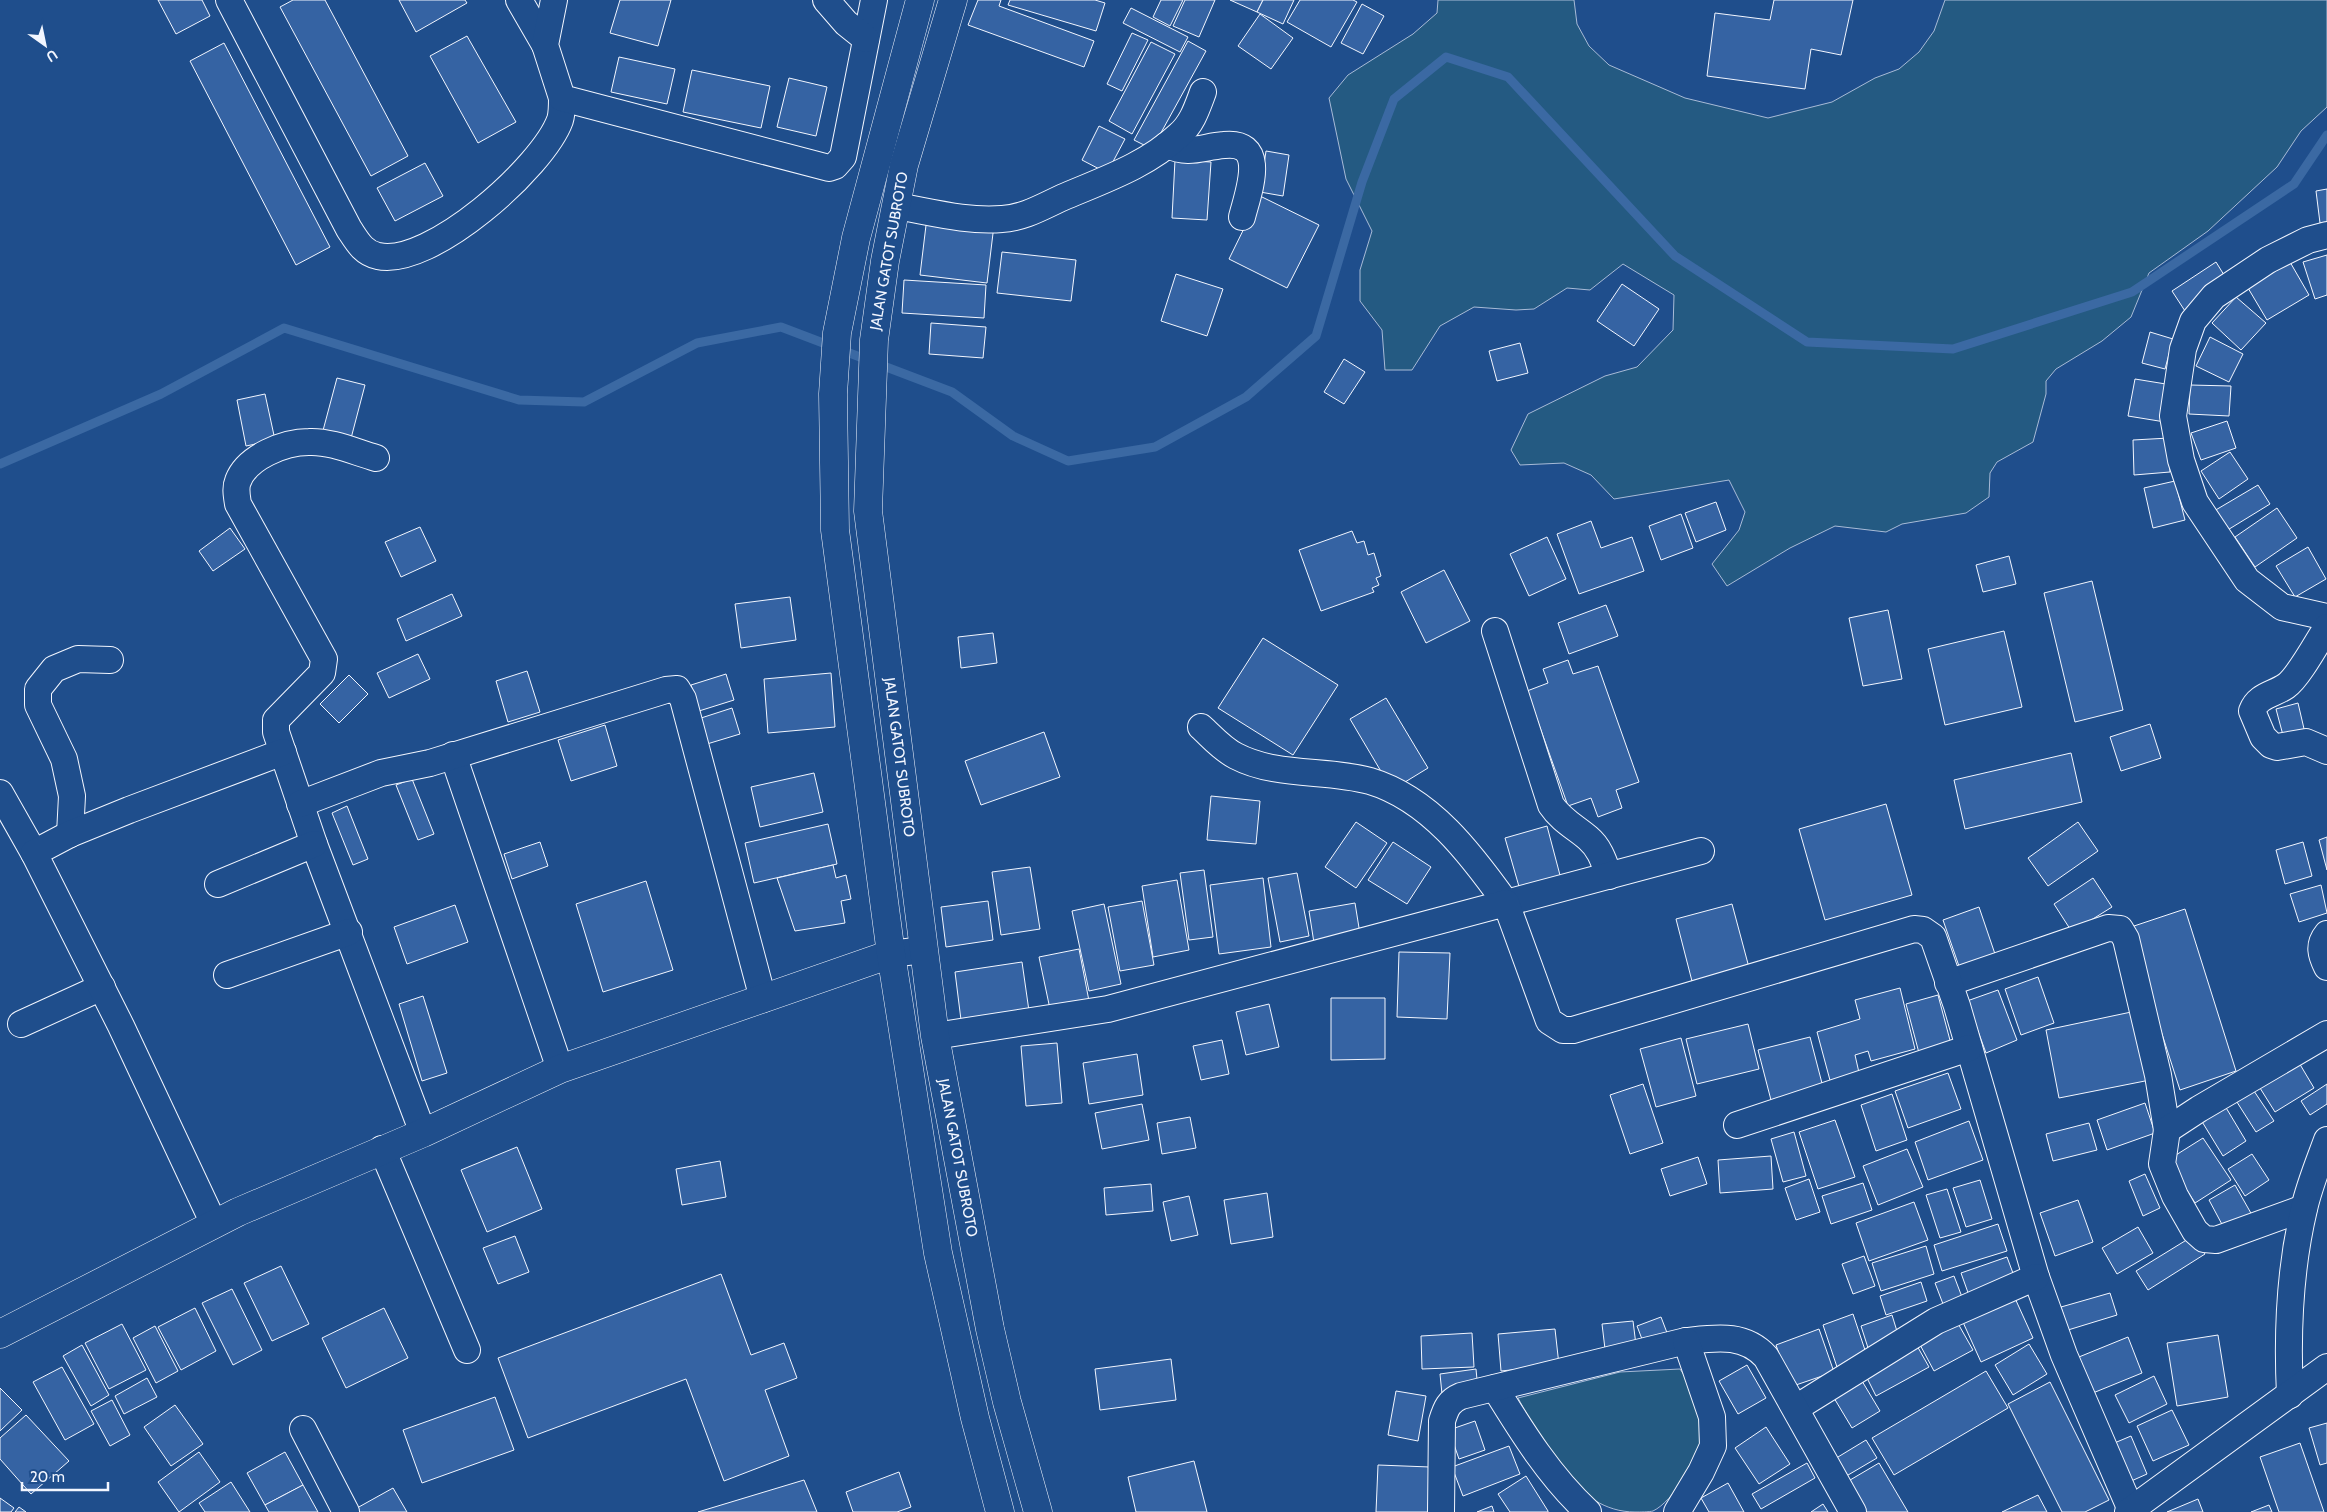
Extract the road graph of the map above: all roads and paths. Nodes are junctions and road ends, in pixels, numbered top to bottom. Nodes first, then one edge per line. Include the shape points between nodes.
1 (229, 0) edge
2 (519, 0) edge
3 (554, 0) edge
4 (826, 0) edge
5 (874, 0) edge
6 (920, 0) edge
7 (953, 0) edge
8 (866, 39) junction
9 (545, 45) junction
10 (1203, 92) dead end
11 (562, 98) junction
12 (1167, 145) junction
13 (896, 206) junction
14 (1242, 217) dead end
15 (2327, 235) edge
16 (376, 458) dead end
17 (2327, 617) edge
18 (2327, 627) edge
19 (1495, 631) dead end
20 (110, 660) dead end
21 (1201, 726) dead end
22 (2327, 751) edge
23 (283, 752) junction
24 (453, 755) junction
25 (0, 793) edge
26 (300, 804) junction
27 (70, 834) junction
28 (314, 844) junction
29 (1701, 851) dead end
30 (34, 853) junction
31 (1609, 876) junction
32 (218, 884) dead end
33 (1506, 903) junction
34 (349, 932) junction
35 (2327, 934) edge
36 (923, 950) junction
37 (891, 954) junction
38 (2327, 967) edge
39 (227, 975) dead end
40 (1948, 983) junction
41 (102, 987) junction
42 (763, 998) junction
43 (21, 1024) dead end
44 (2327, 1034) edge
45 (935, 1036) junction
46 (1969, 1048) junction
47 (560, 1069) junction
48 (1737, 1125) dead end
49 (2168, 1130) junction
50 (423, 1132) junction
51 (2327, 1140) edge
52 (382, 1149) junction
53 (2304, 1208) junction
54 (214, 1224) junction
55 (2036, 1277) junction
56 (0, 1334) edge
57 (1686, 1341) junction
58 (467, 1350) dead end
59 (2327, 1367) edge
60 (1495, 1388) junction
61 (2290, 1395) junction
62 (1796, 1408) junction
63 (303, 1429) dead end
64 (2139, 1509) edge
65 (346, 1512) edge
66 (1000, 1512) edge
67 (1038, 1512) edge
68 (1440, 1512) edge
69 (1588, 1512) edge
70 (1678, 1512) edge
71 (1853, 1512) edge

1 - 11 street via 349,229 363,249 379,257 415,252 488,207 531,163 552,135 560,119
2 - 9 street
3 - 9 street
4 - 8 street via 846,23
5 - 8 street
6 - 37 main road, JALAN GATOT SUBROTO via 856,238 838,333 833,394 835,530
7 - 13 main road, JALAN GATOT SUBROTO via 904,165
8 - 11 street via 843,157 829,168
9 - 11 street
10 - 12 street via 1194,116 1181,134
12 - 13 street via 1140,164 1029,214 981,220
12 - 14 street via 1193,151 1223,145 1237,145 1244,149 1253,167
13 - 36 main road, JALAN GATOT SUBROTO via 874,340 868,511
15 - 17 street via 2308,240 2268,260 2214,296 2193,321 2183,349 2172,416 2181,460 2195,502 2247,580 2282,607
16 - 23 street via 326,444 300,443 268,453 247,466 237,482 238,504 324,659 322,673 276,720 276,732
18 - 22 street via 2287,685 2262,696 2252,711 2270,745 2277,747 2306,742
19 - 31 street via 1551,804 1558,816 1598,849
20 - 27 street via 78,659 54,669 38,689 38,705 64,759 72,796
21 - 33 street via 1221,746 1247,760 1296,771 1342,774 1371,782 1406,798 1447,829
23 - 26 street
23 - 27 street
24 - 26 street via 381,773
24 - 42 street via 666,690 678,690 695,742
24 - 47 street
25 - 30 street
26 - 28 street
27 - 30 street
28 - 32 street
28 - 34 street
29 - 31 street
30 - 41 street
31 - 33 street
33 - 40 street via 1549,1021 1563,1030 1573,1030 1914,929 1923,930 1933,937
33 - 45 street via 1108,1009
34 - 39 street
34 - 50 street
35 - 38 street via 2321,947
36 - 37 street
36 - 45 main road, JALAN GATOT SUBROTO
37 - 42 main road
37 - 66 main road, JALAN GATOT SUBROTO via 938,1253 974,1418
40 - 46 street
40 - 49 street via 2108,928 2120,929 2126,939
41 - 43 street
41 - 54 street
42 - 47 main road
44 - 49 street
45 - 67 main road, JALAN GATOT SUBROTO via 990,1329
46 - 48 street
46 - 55 street
47 - 50 main road
49 - 53 street via 2162,1164 2184,1215 2204,1239 2216,1240
50 - 52 main road
51 - 53 street
52 - 54 main road
52 - 58 street
53 - 61 street via 2288,1342
54 - 56 main road
55 - 62 street via 1936,1321
55 - 64 street via 2064,1355
57 - 60 street
57 - 62 street via 1721,1338 1741,1340 1757,1347
57 - 70 street via 1712,1417 1713,1446
59 - 61 street
60 - 68 street via 1461,1396 1446,1407 1442,1421
60 - 69 street via 1526,1439
61 - 64 street
62 - 71 street
63 - 65 street

